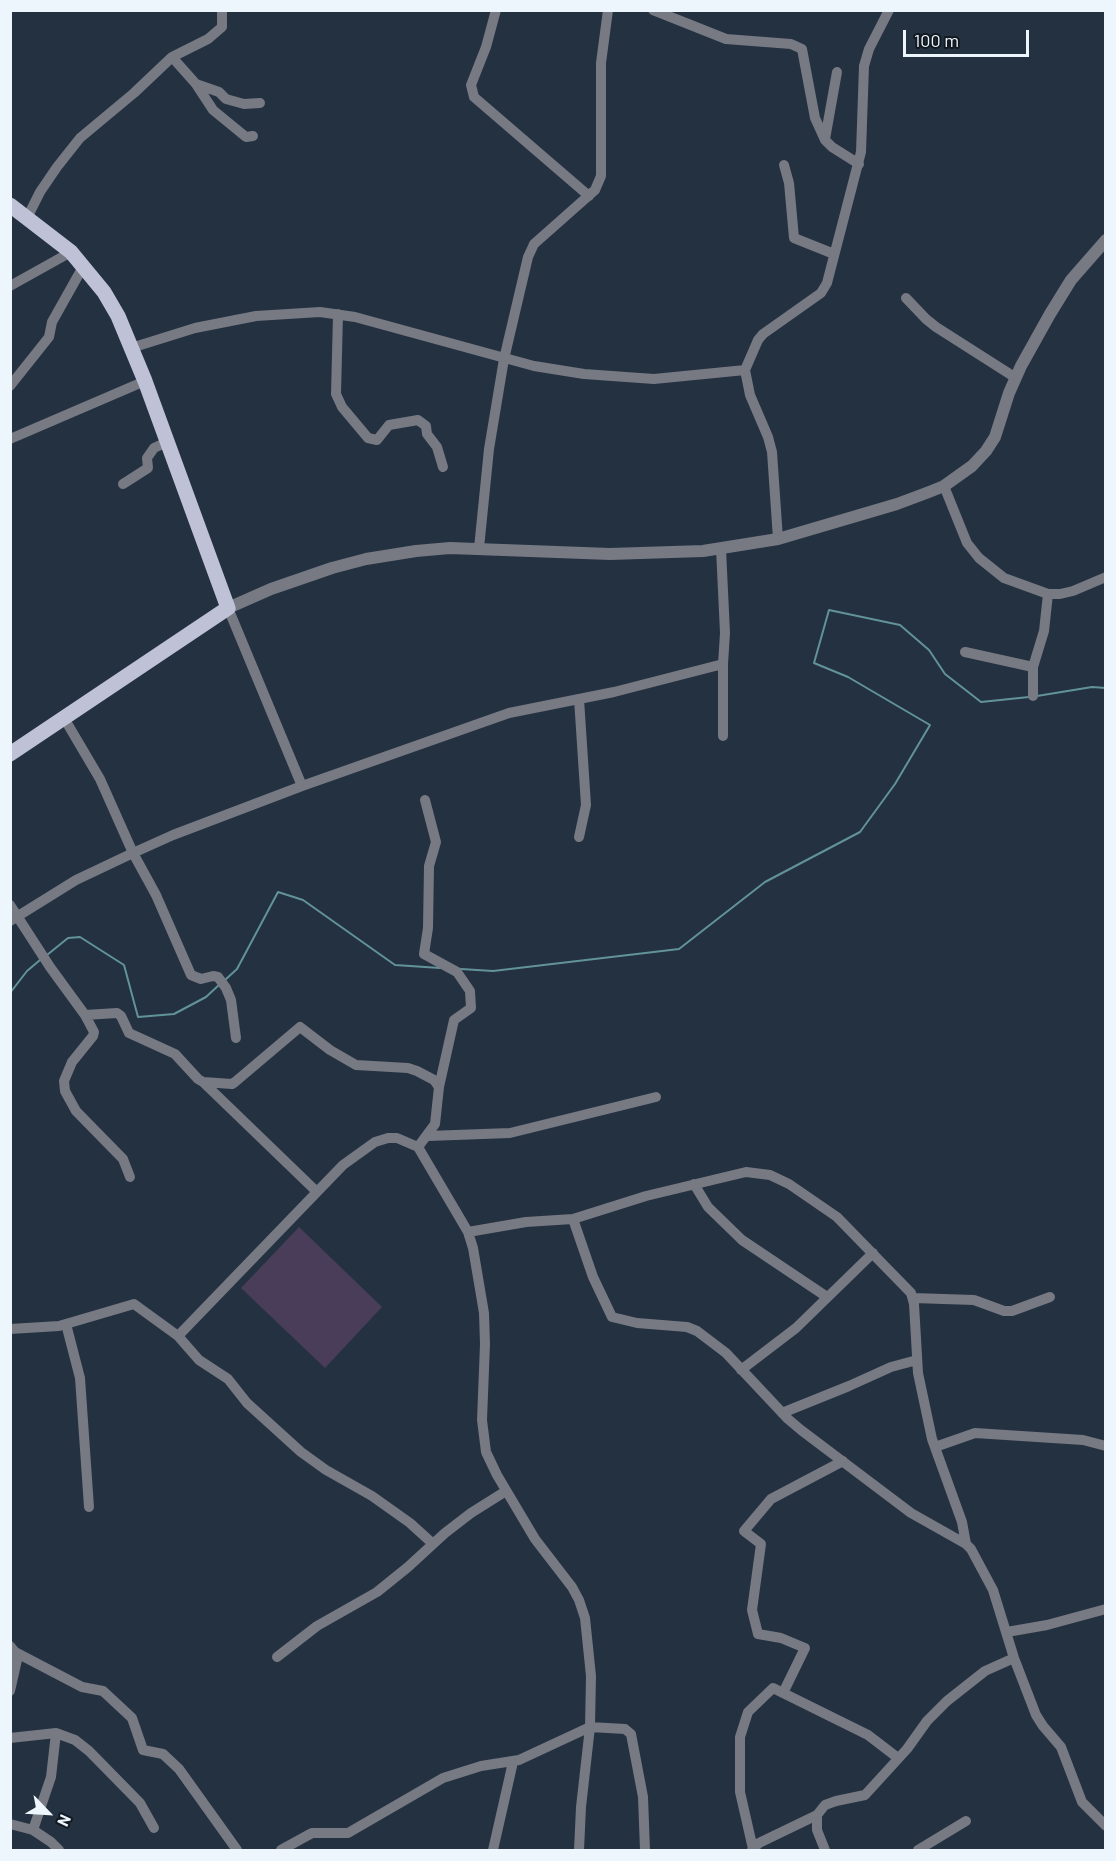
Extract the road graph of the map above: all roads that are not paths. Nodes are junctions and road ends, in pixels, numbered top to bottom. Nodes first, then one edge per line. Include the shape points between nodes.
1 (222, 10) edge
2 (496, 10) edge
3 (608, 10) edge
4 (653, 10) edge
5 (889, 10) edge
6 (172, 57) junction
7 (837, 72) dead end
8 (196, 84) junction
9 (260, 103) dead end
10 (253, 136) dead end
11 (825, 140) junction
12 (859, 164) junction
13 (784, 165) dead end
14 (589, 196) junction
15 (10, 205) edge
16 (27, 218) junction
17 (1106, 240) edge
18 (71, 252) junction
19 (834, 254) junction
20 (84, 265) junction
21 (10, 286) edge
22 (906, 298) dead end
23 (338, 314) junction
24 (131, 348) junction
25 (504, 359) junction
26 (745, 370) junction
27 (1016, 378) junction
28 (145, 381) junction
29 (10, 386) edge
30 (10, 439) edge
31 (167, 442) junction
32 (443, 467) dead end
33 (123, 484) dead end
34 (944, 486) junction
35 (778, 539) junction
36 (479, 548) junction
37 (722, 549) junction
38 (1106, 577) edge
39 (1048, 594) junction
40 (228, 608) junction
41 (965, 652) dead end
42 (723, 664) junction
43 (1033, 668) junction
44 (1033, 696) dead end
45 (579, 699) junction
46 (64, 718) junction
47 (723, 736) dead end
48 (10, 754) edge
49 (302, 786) junction
50 (425, 800) dead end
51 (579, 837) dead end
52 (133, 853) junction
53 (10, 905) edge
54 (14, 918) edge
55 (85, 1015) junction
56 (236, 1038) dead end
57 (203, 1082) junction
58 (439, 1087) junction
59 (656, 1097) dead end
60 (428, 1136) junction
61 (418, 1147) junction
62 (130, 1177) dead end
63 (694, 1184) junction
64 (317, 1192) junction
65 (573, 1219) junction
66 (468, 1232) junction
67 (873, 1253) junction
68 (826, 1297) junction
69 (1050, 1297) dead end
70 (913, 1298) junction
71 (66, 1324) junction
72 (10, 1329) edge
73 (178, 1336) junction
74 (917, 1360) junction
75 (741, 1370) junction
76 (782, 1413) junction
77 (1106, 1446) edge
78 (934, 1448) junction
79 (843, 1461) junction
80 (506, 1491) junction
81 (89, 1507) dead end
82 (432, 1543) junction
83 (966, 1544) junction
84 (1106, 1609) edge
85 (1007, 1632) junction
86 (13, 1649) edge
87 (277, 1657) dead end
88 (1014, 1658) junction
89 (10, 1691) edge
90 (783, 1693) junction
91 (590, 1726) junction
92 (56, 1733) junction
93 (10, 1738) edge
94 (898, 1758) junction
95 (513, 1762) junction
96 (817, 1815) junction
97 (966, 1821) dead end
98 (10, 1824) edge
99 (1106, 1826) edge
100 (154, 1828) dead end
101 (33, 1830) junction
102 (752, 1850) edge
103 (59, 1851) edge
104 (237, 1851) edge
105 (281, 1851) edge
106 (494, 1851) edge
107 (579, 1851) edge
108 (645, 1851) edge
109 (825, 1851) edge
110 (918, 1851) edge

1 - 6 street via 222,27 208,39
2 - 14 street via 471,85 474,97
3 - 14 street via 601,63 601,176
4 - 11 street via 726,39 791,44 802,49 815,118
5 - 12 street via 864,66
6 - 8 street
6 - 16 street via 80,138
7 - 11 street
8 - 9 street via 219,92 225,99
8 - 10 street via 213,110 246,137
11 - 12 street
12 - 19 street
13 - 19 street via 794,238
14 - 25 street via 531,249
15 - 16 main road
16 - 18 main road
17 - 27 street via 1071,280
18 - 20 main road
18 - 21 street
19 - 26 street via 821,293 763,334
20 - 24 main road via 109,300
20 - 29 street via 52,322 49,337
22 - 27 street via 936,327
23 - 24 street via 256,316 195,328
23 - 25 street
23 - 32 street via 336,394 342,407 368,438 377,440 389,425 418,420 426,426
24 - 28 main road
25 - 26 street via 584,374 654,379
25 - 36 street via 489,449
26 - 35 street via 750,395 772,452
27 - 34 street via 986,451
28 - 30 street
28 - 31 main road
31 - 33 street via 154,448 147,458 148,468
31 - 40 main road
34 - 35 street
34 - 39 street via 967,543 979,558 1004,578
35 - 37 street
36 - 37 street via 610,554
36 - 40 street via 416,551 366,559 271,589
37 - 42 street
38 - 39 street via 1073,591
39 - 43 street via 1044,631
40 - 46 main road
40 - 49 street
41 - 43 street
42 - 45 street
42 - 47 street
43 - 44 street
45 - 49 street via 491,719
45 - 51 street via 586,806
46 - 48 main road
46 - 52 street via 100,779
49 - 52 street
50 - 58 street via 436,842 429,866 424,954 457,972 470,991 471,1008 454,1020
52 - 54 street via 76,880
52 - 56 street via 156,894 191,975 201,979 213,975 226,988
53 - 54 street
54 - 55 street
55 - 57 street via 117,1013 129,1033 175,1054
55 - 62 street via 94,1034 72,1062 64,1081 65,1091 76,1111 123,1158
57 - 58 street via 232,1084 300,1027 356,1065 413,1070 434,1080
57 - 64 street
58 - 60 street via 437,1116
59 - 60 street via 510,1133
60 - 61 street
61 - 64 street via 397,1138 375,1142 343,1165
61 - 66 street
63 - 65 street
63 - 67 street via 746,1172 770,1175 837,1217
63 - 68 street via 708,1207 742,1240
64 - 73 street
65 - 66 street
65 - 75 street via 612,1317 692,1328 726,1353
66 - 80 street via 484,1314 483,1437 486,1452
67 - 68 street
67 - 70 street via 908,1287
68 - 75 street via 796,1328
69 - 70 street via 1012,1311 974,1300
70 - 74 street
71 - 72 street
71 - 73 street via 134,1304
71 - 81 street via 80,1378
73 - 82 street via 199,1360 228,1379 247,1403 301,1452 372,1496
74 - 76 street
74 - 78 street
75 - 76 street
76 - 79 street
77 - 78 street via 1083,1440 975,1433
78 - 83 street via 962,1522
79 - 83 street via 911,1514
79 - 90 street via 771,1499 744,1531 761,1544 752,1610 758,1634 805,1648
80 - 82 street
80 - 91 street via 579,1600 590,1656
82 - 87 street via 377,1592 317,1626
83 - 85 street via 990,1582
84 - 85 street
85 - 88 street
86 - 89 street via 16,1670
86 - 104 street via 82,1687 103,1691 132,1718 143,1750 163,1754 179,1769
88 - 94 street via 985,1671 956,1693
88 - 99 street via 1036,1714 1061,1747 1082,1802
90 - 94 street via 868,1735
90 - 102 street via 773,1688 748,1712 740,1737 740,1792
91 - 95 street
91 - 107 street
91 - 108 street via 625,1729 631,1734 643,1797
92 - 93 street
92 - 100 street via 89,1751 140,1803
92 - 101 street via 51,1777
94 - 96 street via 865,1795 831,1802
95 - 105 street via 481,1766 443,1778 348,1833 312,1833
95 - 106 street
96 - 102 street
96 - 109 street via 817,1830
97 - 110 street
98 - 101 street
101 - 103 street

